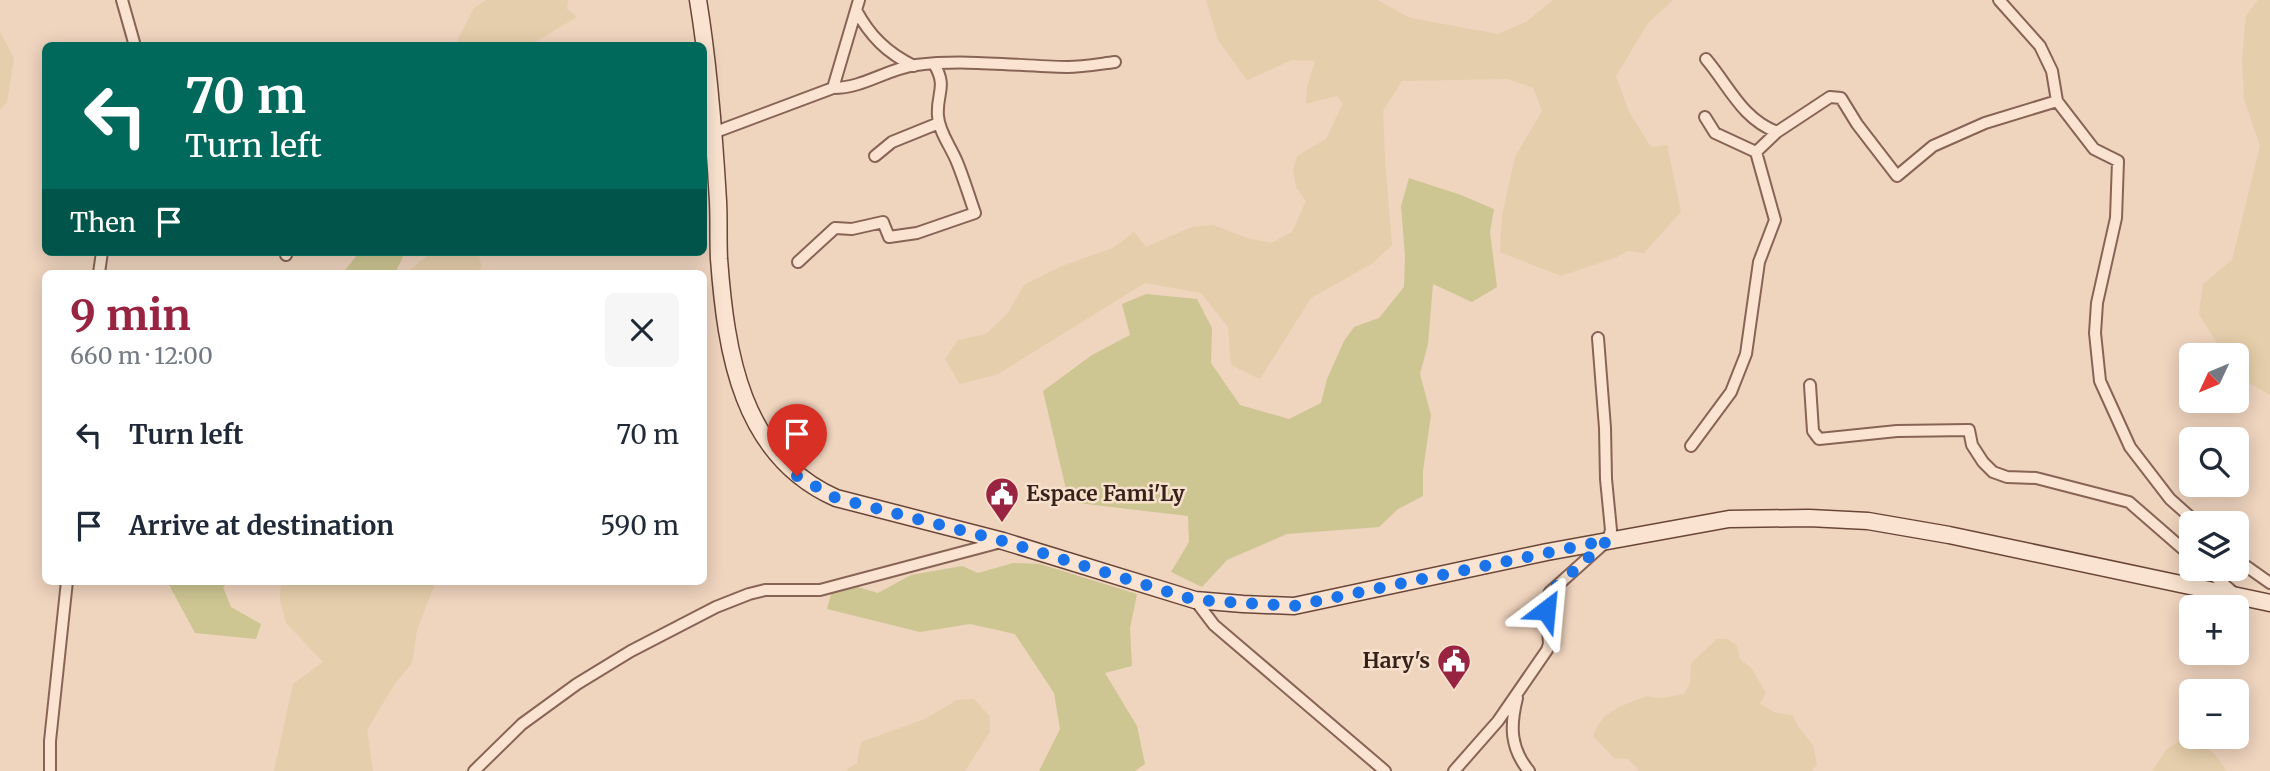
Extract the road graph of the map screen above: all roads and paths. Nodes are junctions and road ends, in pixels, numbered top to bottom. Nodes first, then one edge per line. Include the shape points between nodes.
1 (122, 0) edge
2 (698, 0) edge
3 (1999, 0) edge
4 (857, 5) edge
5 (134, 42) edge
6 (705, 42) edge
7 (707, 55) edge
8 (1706, 59) dead end
9 (1115, 62) dead end
10 (934, 64) junction
11 (914, 66) junction
12 (833, 88) junction
13 (2057, 101) junction
14 (1706, 117) dead end
15 (939, 123) junction
16 (1777, 132) junction
17 (713, 133) junction
18 (1756, 152) junction
19 (875, 156) dead end
20 (798, 262) dead end
21 (1598, 338) dead end
22 (1810, 385) dead end
23 (1691, 446) dead end
24 (2184, 511) edge
25 (1608, 540) junction
26 (1003, 541) junction
27 (2179, 546) edge
28 (2249, 568) edge
29 (2220, 581) edge
30 (2270, 583) edge
31 (67, 585) edge
32 (2236, 595) joint
33 (2249, 598) edge
34 (1195, 600) junction
35 (2270, 603) edge
36 (1518, 691) junction
37 (50, 771) edge
38 (474, 771) edge
39 (1385, 771) edge
40 (1454, 771) edge
41 (1529, 771) edge

1 - 5 street
2 - 6 main road
3 - 13 street via 2040,46 2052,71
4 - 11 street via 877,42
4 - 12 street
7 - 17 main road
8 - 16 street via 1740,108
9 - 10 street via 1068,67
10 - 11 street
10 - 15 street via 942,76
11 - 12 street via 852,88
12 - 17 street
13 - 16 street via 1985,123 1933,146 1897,177 1841,97 1830,97
13 - 24 street via 2094,149 2118,161 2116,218 2097,303 2100,381 2130,447
14 - 18 street via 1715,133
15 - 19 street via 892,142
15 - 20 street via 975,214 918,233 889,237 883,222 835,229
16 - 18 street
17 - 26 main road via 729,344 746,402 773,451 797,476 836,498
18 - 23 street via 1774,220 1759,262 1746,354 1731,392
21 - 25 street
22 - 27 street via 1813,431 1819,439 1969,430 1972,445 1993,472 2129,502
25 - 32 main road via 1729,519 1868,522
25 - 34 main road via 1294,606
25 - 36 street via 1550,592 1546,600 1549,644
26 - 34 main road
26 - 38 street via 820,590 765,590 716,607 577,684 522,723
28 - 30 street
29 - 32 street
31 - 37 street
33 - 35 main road
34 - 39 street via 1214,625
36 - 40 street
36 - 41 street via 1512,739

